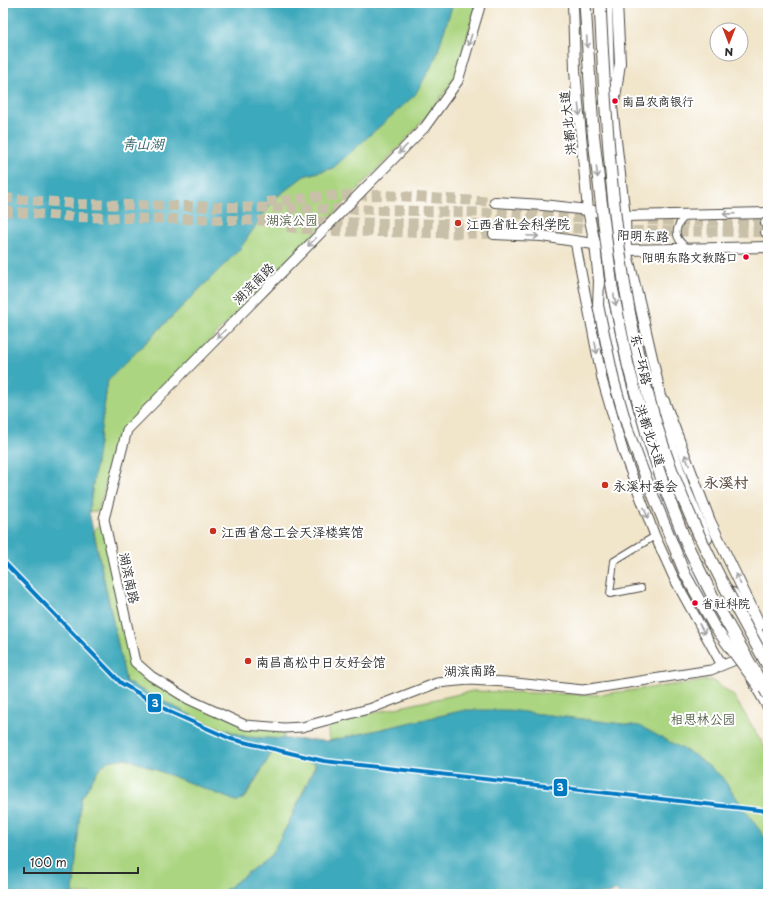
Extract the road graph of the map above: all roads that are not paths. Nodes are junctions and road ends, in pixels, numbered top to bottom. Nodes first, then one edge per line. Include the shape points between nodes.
1 (481, 3) edge
2 (573, 3) edge
3 (585, 3) edge
4 (600, 3) edge
5 (607, 3) edge
6 (617, 3) edge
7 (613, 116) junction
8 (495, 202) tunnel mouth
9 (588, 210) junction
10 (687, 215) junction
11 (625, 216) junction
12 (767, 225) edge
13 (494, 234) tunnel mouth
14 (575, 241) junction
15 (595, 244) junction
16 (768, 247) edge
17 (690, 249) junction
18 (626, 250) junction
19 (600, 281) junction
20 (658, 384) junction
21 (655, 536) junction
22 (641, 588) dead end
23 (768, 639) edge
24 (768, 649) edge
25 (740, 658) junction
26 (722, 665) junction
27 (768, 666) edge
28 (768, 695) edge
29 (768, 699) edge
30 (768, 707) edge

1 -> 26 street, 湖滨南路 via 458,81 425,127 127,430 104,519 135,662 151,676 188,699 246,725 284,728 302,727 372,708 437,683 469,680 583,690 711,670
2 -> 9 main road, 洪都北大道 via 575,71
3 -> 28 highway, 东一环路, bridge via 593,131 601,200 612,287 628,365 648,438 687,545 717,605
4 - 27 highway, 东一环路, bridge via 606,130 612,187 625,285 640,364 675,479 720,578
5 - 7 main road, 洪都北大道 via 609,82
6 - 7 main road via 620,62
7 - 11 main road, 洪都北大道
8 - 9 main road, 阳明东路
9 - 11 main road, 阳明东路
9 - 15 main road, 洪都北大道
10 - 11 main road, 阳明东路
12 -> 10 main road, 阳明东路
10 - 17 street via 679,222 676,233 680,243
11 - 18 main road, 洪都北大道
13 -> 14 main road, 阳明东路 via 542,236
14 - 15 main road, 阳明东路
14 -> 21 street via 602,379 624,454
15 - 18 main road, 阳明东路
15 - 19 main road, 洪都北大道
16 - 17 main road, 阳明东路
17 - 18 main road, 阳明东路
18 - 20 main road, 洪都北大道
19 - 25 main road, 洪都北大道 via 619,377 647,466 664,510 705,596
19 - 29 main road, bridge via 598,305 614,381 629,432 650,488 686,574 714,626
23 -> 20 main road via 710,521
20 - 24 main road, 洪都北大道 via 664,423 684,485 729,586
21 - 22 street via 614,561 610,594
21 -> 26 street via 674,578
25 - 26 street, 湖滨南路
25 - 30 main road, 洪都北大道

